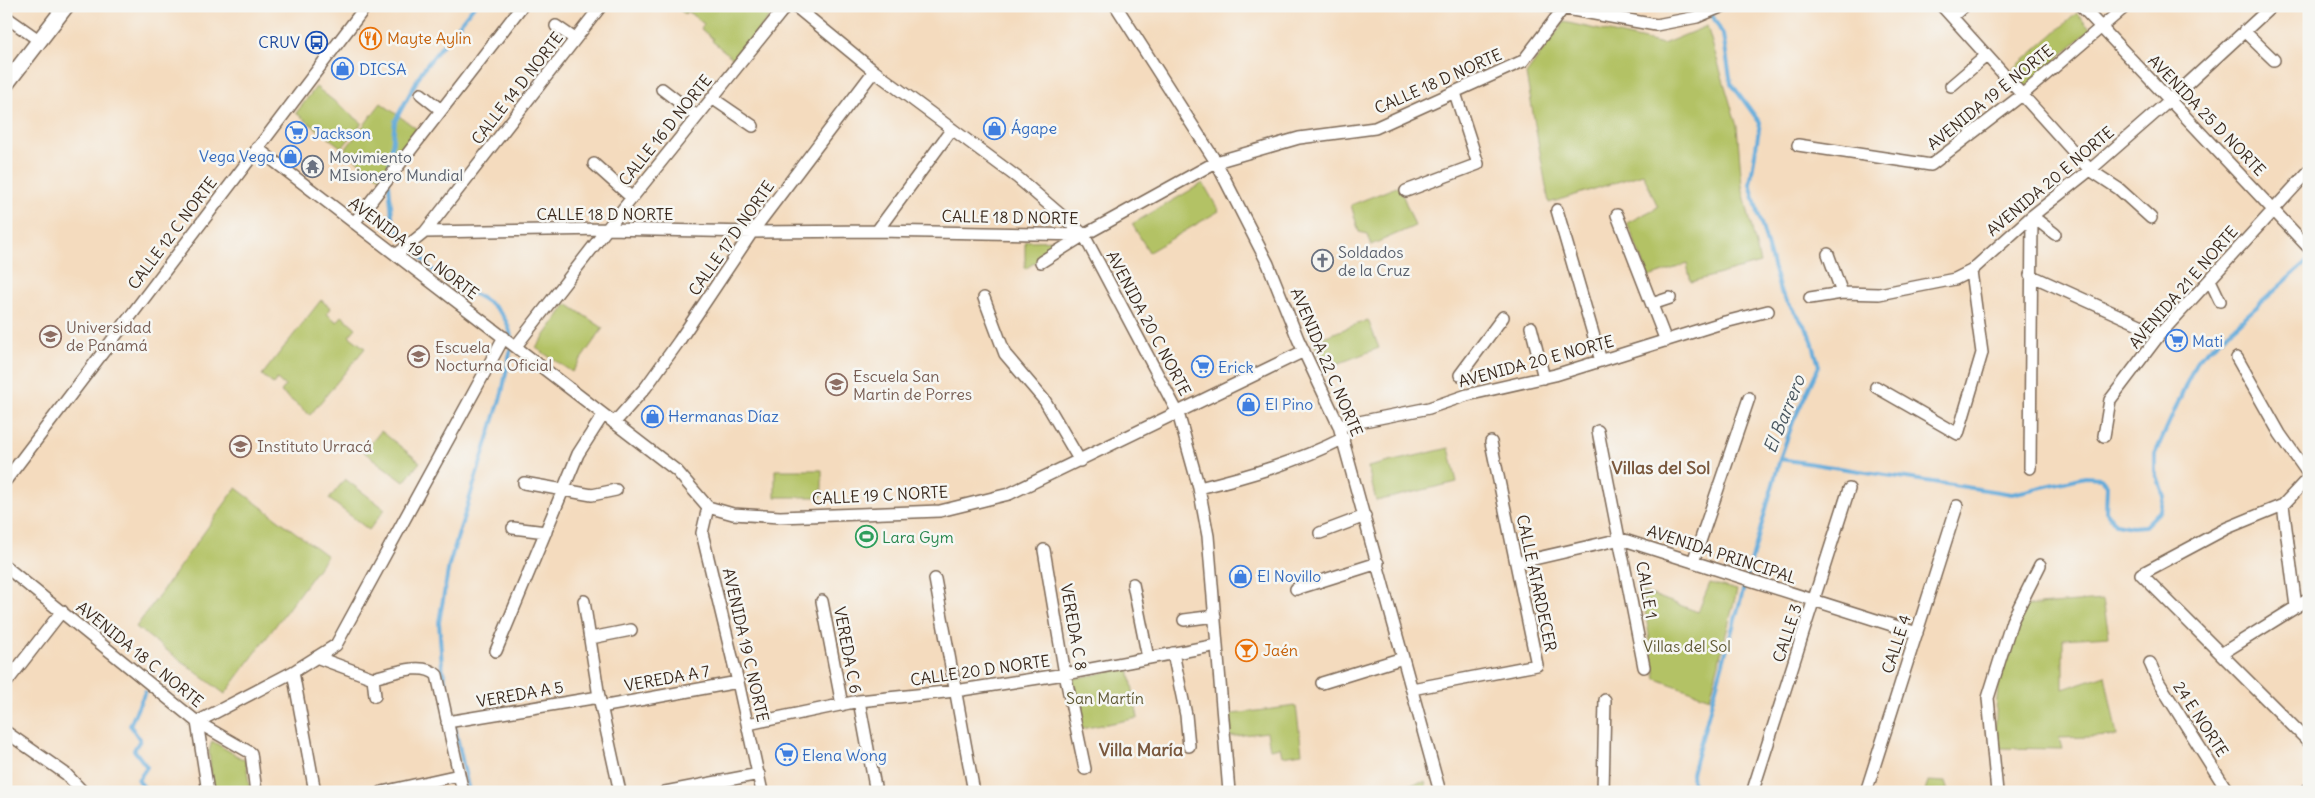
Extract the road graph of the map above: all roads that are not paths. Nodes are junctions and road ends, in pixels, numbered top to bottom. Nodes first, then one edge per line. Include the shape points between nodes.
1 (66, 6) edge
2 (366, 6) edge
3 (522, 6) edge
4 (601, 6) edge
5 (786, 6) edge
6 (795, 6) edge
7 (1116, 6) edge
8 (1550, 6) edge
9 (1942, 6) edge
10 (1964, 6) edge
11 (2081, 6) edge
12 (2126, 6) edge
13 (2272, 6) edge
14 (1721, 7) edge
15 (1562, 10) junction
16 (6, 17) edge
17 (1952, 17) junction
18 (556, 26) dead end
19 (2101, 28) junction
20 (2244, 31) junction
21 (575, 39) junction
22 (40, 41) junction
23 (1986, 56) junction
24 (2274, 60) dead end
25 (874, 71) junction
26 (6, 84) edge
27 (1951, 86) dead end
28 (662, 90) dead end
29 (1455, 93) junction
30 (421, 94) dead end
31 (2022, 95) junction
32 (712, 98) junction
33 (2170, 100) junction
34 (441, 110) junction
35 (697, 116) junction
36 (754, 126) dead end
37 (952, 129) junction
38 (1798, 145) dead end
39 (257, 148) junction
40 (1216, 162) junction
41 (594, 164) dead end
42 (2090, 170) junction
43 (2309, 170) edge
44 (1406, 191) dead end
45 (632, 198) junction
46 (2274, 209) junction
47 (1557, 210) dead end
48 (1617, 215) dead end
49 (2032, 216) junction
50 (2151, 218) dead end
51 (354, 222) junction
52 (607, 229) junction
53 (877, 231) junction
54 (425, 232) junction
55 (752, 232) junction
56 (2055, 234) dead end
57 (1084, 235) junction
58 (2309, 248) edge
59 (1828, 254) dead end
60 (396, 255) junction
61 (1041, 262) dead end
62 (1971, 271) junction
63 (2030, 275) junction
64 (2210, 280) junction
65 (1842, 293) junction
66 (984, 298) dead end
67 (1670, 298) dead end
68 (1810, 298) dead end
69 (2220, 301) dead end
70 (1652, 304) junction
71 (1768, 311) dead end
72 (1503, 317) dead end
73 (1530, 327) dead end
74 (2160, 334) junction
75 (504, 337) junction
76 (1666, 341) junction
77 (516, 346) junction
78 (1304, 351) junction
79 (2237, 358) dead end
80 (1601, 361) junction
81 (1460, 375) dead end
82 (1544, 378) junction
83 (1876, 387) dead end
84 (1749, 398) dead end
85 (1178, 413) junction
86 (603, 415) junction
87 (614, 423) junction
88 (1339, 426) junction
89 (1598, 431) dead end
90 (2104, 436) dead end
91 (1344, 438) junction
92 (1490, 442) dead end
93 (1080, 461) junction
94 (2030, 468) dead end
95 (2309, 476) edge
96 (6, 480) edge
97 (524, 483) dead end
98 (1199, 488) junction
99 (564, 489) junction
100 (1849, 489) dead end
101 (616, 490) dead end
102 (2283, 505) junction
103 (1957, 506) dead end
104 (708, 507) junction
105 (1365, 516) junction
106 (514, 528) dead end
107 (546, 532) junction
108 (1320, 533) dead end
109 (1621, 539) junction
110 (1044, 550) dead end
111 (1693, 562) junction
112 (1378, 563) junction
113 (1516, 563) junction
114 (2040, 565) dead end
115 (6, 567) edge
116 (935, 579) dead end
117 (1133, 584) dead end
118 (1296, 589) dead end
119 (2309, 599) edge
120 (584, 601) dead end
121 (822, 601) dead end
122 (1814, 601) junction
123 (2296, 607) junction
124 (62, 611) junction
125 (1215, 616) junction
126 (1184, 620) dead end
127 (631, 630) dead end
128 (1916, 633) junction
129 (591, 638) junction
130 (1217, 645) junction
131 (496, 651) dead end
132 (1173, 653) junction
133 (2221, 654) junction
134 (316, 657) junction
135 (1148, 658) junction
136 (1403, 658) junction
137 (2150, 663) dead end
138 (1644, 667) dead end
139 (293, 672) junction
140 (1066, 674) junction
141 (373, 678) junction
142 (738, 682) junction
143 (6, 683) edge
144 (1322, 683) dead end
145 (1412, 689) junction
146 (955, 692) junction
147 (375, 696) dead end
148 (1605, 700) dead end
149 (859, 701) junction
150 (600, 702) junction
151 (842, 705) junction
152 (197, 722) junction
153 (448, 722) junction
154 (748, 724) junction
155 (6, 732) edge
156 (2309, 742) edge
157 (1189, 746) dead end
158 (1085, 769) dead end
159 (759, 774) junction
160 (459, 775) junction
161 (1754, 787) dead end
162 (83, 792) edge
163 (208, 792) edge
164 (256, 792) edge
165 (315, 792) edge
166 (382, 792) edge
167 (463, 792) edge
168 (620, 792) edge
169 (665, 792) edge
170 (762, 792) edge
171 (876, 792) edge
172 (974, 792) edge
173 (1229, 792) edge
174 (1440, 792) edge
175 (1604, 792) edge
176 (1866, 792) edge
177 (1997, 792) edge
178 (2228, 792) edge

1 - 22 main road
2 - 39 street, CALLE 12 C NORTE
3 - 34 street
4 - 21 street, CALLE 14 D NORTE
5 - 32 street, CALLE 16 D NORTE
6 - 25 street, AVENIDA 20 C NORTE
7 - 40 street, AVENIDA 22 C NORTE
8 - 15 street
9 - 17 street
10 - 17 street
11 - 19 street, AVENIDA 25 D NORTE
12 - 19 street, AVENIDA 19 E NORTE
13 - 20 street, AVENIDA 20 E NORTE
14 - 15 street via 1666,24
15 - 29 street, CALLE 18 D NORTE via 1523,61
16 - 22 street
17 - 23 street
18 - 21 street
19 - 31 street, AVENIDA 19 E NORTE
19 - 33 street, AVENIDA 25 D NORTE
20 - 24 street
20 - 33 street, AVENIDA 20 E NORTE
21 - 54 street, CALLE 14 D NORTE
22 - 26 main road
23 - 27 street
23 - 31 street
25 - 37 street, AVENIDA 20 C NORTE
25 - 55 street, CALLE 17 D NORTE
28 - 35 street
29 - 40 street, CALLE 18 D NORTE via 1375,128 1299,138
29 - 44 street via 1478,164
30 - 34 street
31 - 38 street, AVENIDA 19 E NORTE via 1931,165
31 - 42 street
32 - 35 street, CALLE 16 D NORTE
32 - 36 street
33 - 42 street, AVENIDA 20 E NORTE
33 - 46 street, AVENIDA 25 D NORTE
34 - 51 street
35 - 45 street, CALLE 16 D NORTE
37 - 53 street
37 - 57 street, AVENIDA 20 C NORTE via 1018,178
39 - 51 street, AVENIDA 19 C NORTE
39 - 96 street, CALLE 12 C NORTE
40 - 57 street, CALLE 18 D NORTE
40 - 78 street, AVENIDA 22 C NORTE via 1268,264
41 - 45 street
42 - 49 street, AVENIDA 20 E NORTE
42 - 50 street via 2119,188
43 - 46 street, AVENIDA 21 E NORTE
45 - 52 street, CALLE 16 D NORTE
46 - 58 street, AVENIDA 25 D NORTE
46 - 64 street, AVENIDA 21 E NORTE
47 - 80 street
48 - 70 street
49 - 56 street
49 - 62 street, AVENIDA 20 E NORTE
49 - 63 street
51 - 60 street, AVENIDA 19 C NORTE
52 - 54 street, CALLE 18 D NORTE
52 - 55 street, CALLE 18 D NORTE
52 - 77 street, CALLE 16 D NORTE
53 - 55 street, CALLE 18 D NORTE
53 - 57 street, CALLE 18 D NORTE
54 - 60 street, CALLE 14 D NORTE
55 - 87 street, CALLE 17 D NORTE via 674,349
57 - 61 street
57 - 85 street, AVENIDA 20 C NORTE
59 - 65 street
60 - 75 street, AVENIDA 19 C NORTE
62 - 65 street, AVENIDA 20 E NORTE via 1955,279 1879,294
62 - 83 street via 1982,353 1958,434
63 - 74 street
63 - 94 street
64 - 69 street
64 - 74 street, AVENIDA 21 E NORTE
65 - 68 street, AVENIDA 20 E NORTE
66 - 93 street via 1005,354 1046,401
67 - 70 street
70 - 76 street
71 - 76 street, AVENIDA 20 E NORTE
72 - 81 street
73 - 82 street
74 - 90 street, AVENIDA 21 E NORTE via 2110,400
75 - 77 street, AVENIDA 19 C NORTE
75 - 134 street via 336,645
76 - 80 street, AVENIDA 20 E NORTE
77 - 86 street
78 - 85 street, CALLE 19 C NORTE
78 - 88 street, AVENIDA 22 C NORTE
79 - 95 street via 2280,434
80 - 82 street, AVENIDA 20 E NORTE
82 - 88 street, AVENIDA 20 E NORTE via 1467,395 1428,408
84 - 111 street
85 - 93 street, CALLE 19 C NORTE
85 - 98 street, AVENIDA 20 C NORTE
86 - 87 street
86 - 99 street via 578,454
87 - 104 street via 677,471
88 - 91 street, AVENIDA 22 C NORTE
89 - 109 street, CALLE 1
91 - 98 street via 1309,456 1257,474
91 - 105 street, AVENIDA 22 C NORTE
92 - 113 street, CALLE ATARDECER
93 - 104 street, CALLE 19 C NORTE via 1009,494 940,511 772,517 733,514
95 - 102 street
97 - 99 street
98 - 125 street, AVENIDA 20 C NORTE via 1208,536
99 - 101 street via 592,495
99 - 107 street
100 - 122 street, CALLE 3
102 - 123 street
102 - 133 street via 2227,528 2141,574
103 - 128 street, CALLE 4
104 - 142 street, AVENIDA 19 C NORTE via 702,532
105 - 108 street
105 - 112 street, AVENIDA 22 C NORTE
106 - 107 street
107 - 131 street
109 - 111 street, AVENIDA PRINCIPAL
109 - 113 street, AVENIDA PRINCIPAL
109 - 138 street, CALLE 1
110 - 140 street, VEREDA C 8
111 - 122 street, AVENIDA PRINCIPAL
112 - 118 street
112 - 136 street, AVENIDA 22 C NORTE
113 - 145 street, CALLE ATARDECER via 1537,665
114 - 177 street via 2012,621 1988,698
115 - 124 street, AVENIDA 18 C NORTE
116 - 146 street
117 - 135 street
119 - 123 street
120 - 129 street
121 - 151 street, VEREDA C 6
122 - 128 street, AVENIDA PRINCIPAL
122 - 161 street, CALLE 3
123 - 133 street
124 - 143 street
124 - 152 street, AVENIDA 18 C NORTE
125 - 126 street
125 - 130 street, AVENIDA 20 C NORTE
127 - 129 street
128 - 176 street, CALLE 4
129 - 150 street
130 - 132 street, CALLE 20 D NORTE
130 - 173 street, AVENIDA 20 C NORTE
132 - 135 street, CALLE 20 D NORTE
132 - 157 street
133 - 156 street
134 - 139 street
134 - 141 street
135 - 140 street, CALLE 20 D NORTE
136 - 144 street
136 - 145 street, AVENIDA 22 C NORTE
137 - 178 street, 24 E NORTE
139 - 152 street
139 - 165 street
140 - 146 street, CALLE 20 D NORTE
140 - 158 street, VEREDA C 8
141 - 147 street
141 - 153 street via 421,668 432,671 437,675
142 - 150 street, VEREDA A 7
142 - 154 street, AVENIDA 19 C NORTE
145 - 174 street, AVENIDA 22 C NORTE
146 - 149 street, CALLE 20 D NORTE
146 - 172 street
148 - 175 street
149 - 151 street, CALLE 20 D NORTE
149 - 171 street
150 - 153 street, VEREDA A 5
150 - 168 street
151 - 154 street, CALLE 20 D NORTE
152 - 163 street, AVENIDA 18 C NORTE
152 - 164 street via 250,753
153 - 160 street
154 - 159 street, AVENIDA 19 C NORTE
155 - 162 street via 66,774
159 - 169 street
159 - 170 street, AVENIDA 19 C NORTE
160 - 166 street
160 - 167 street

